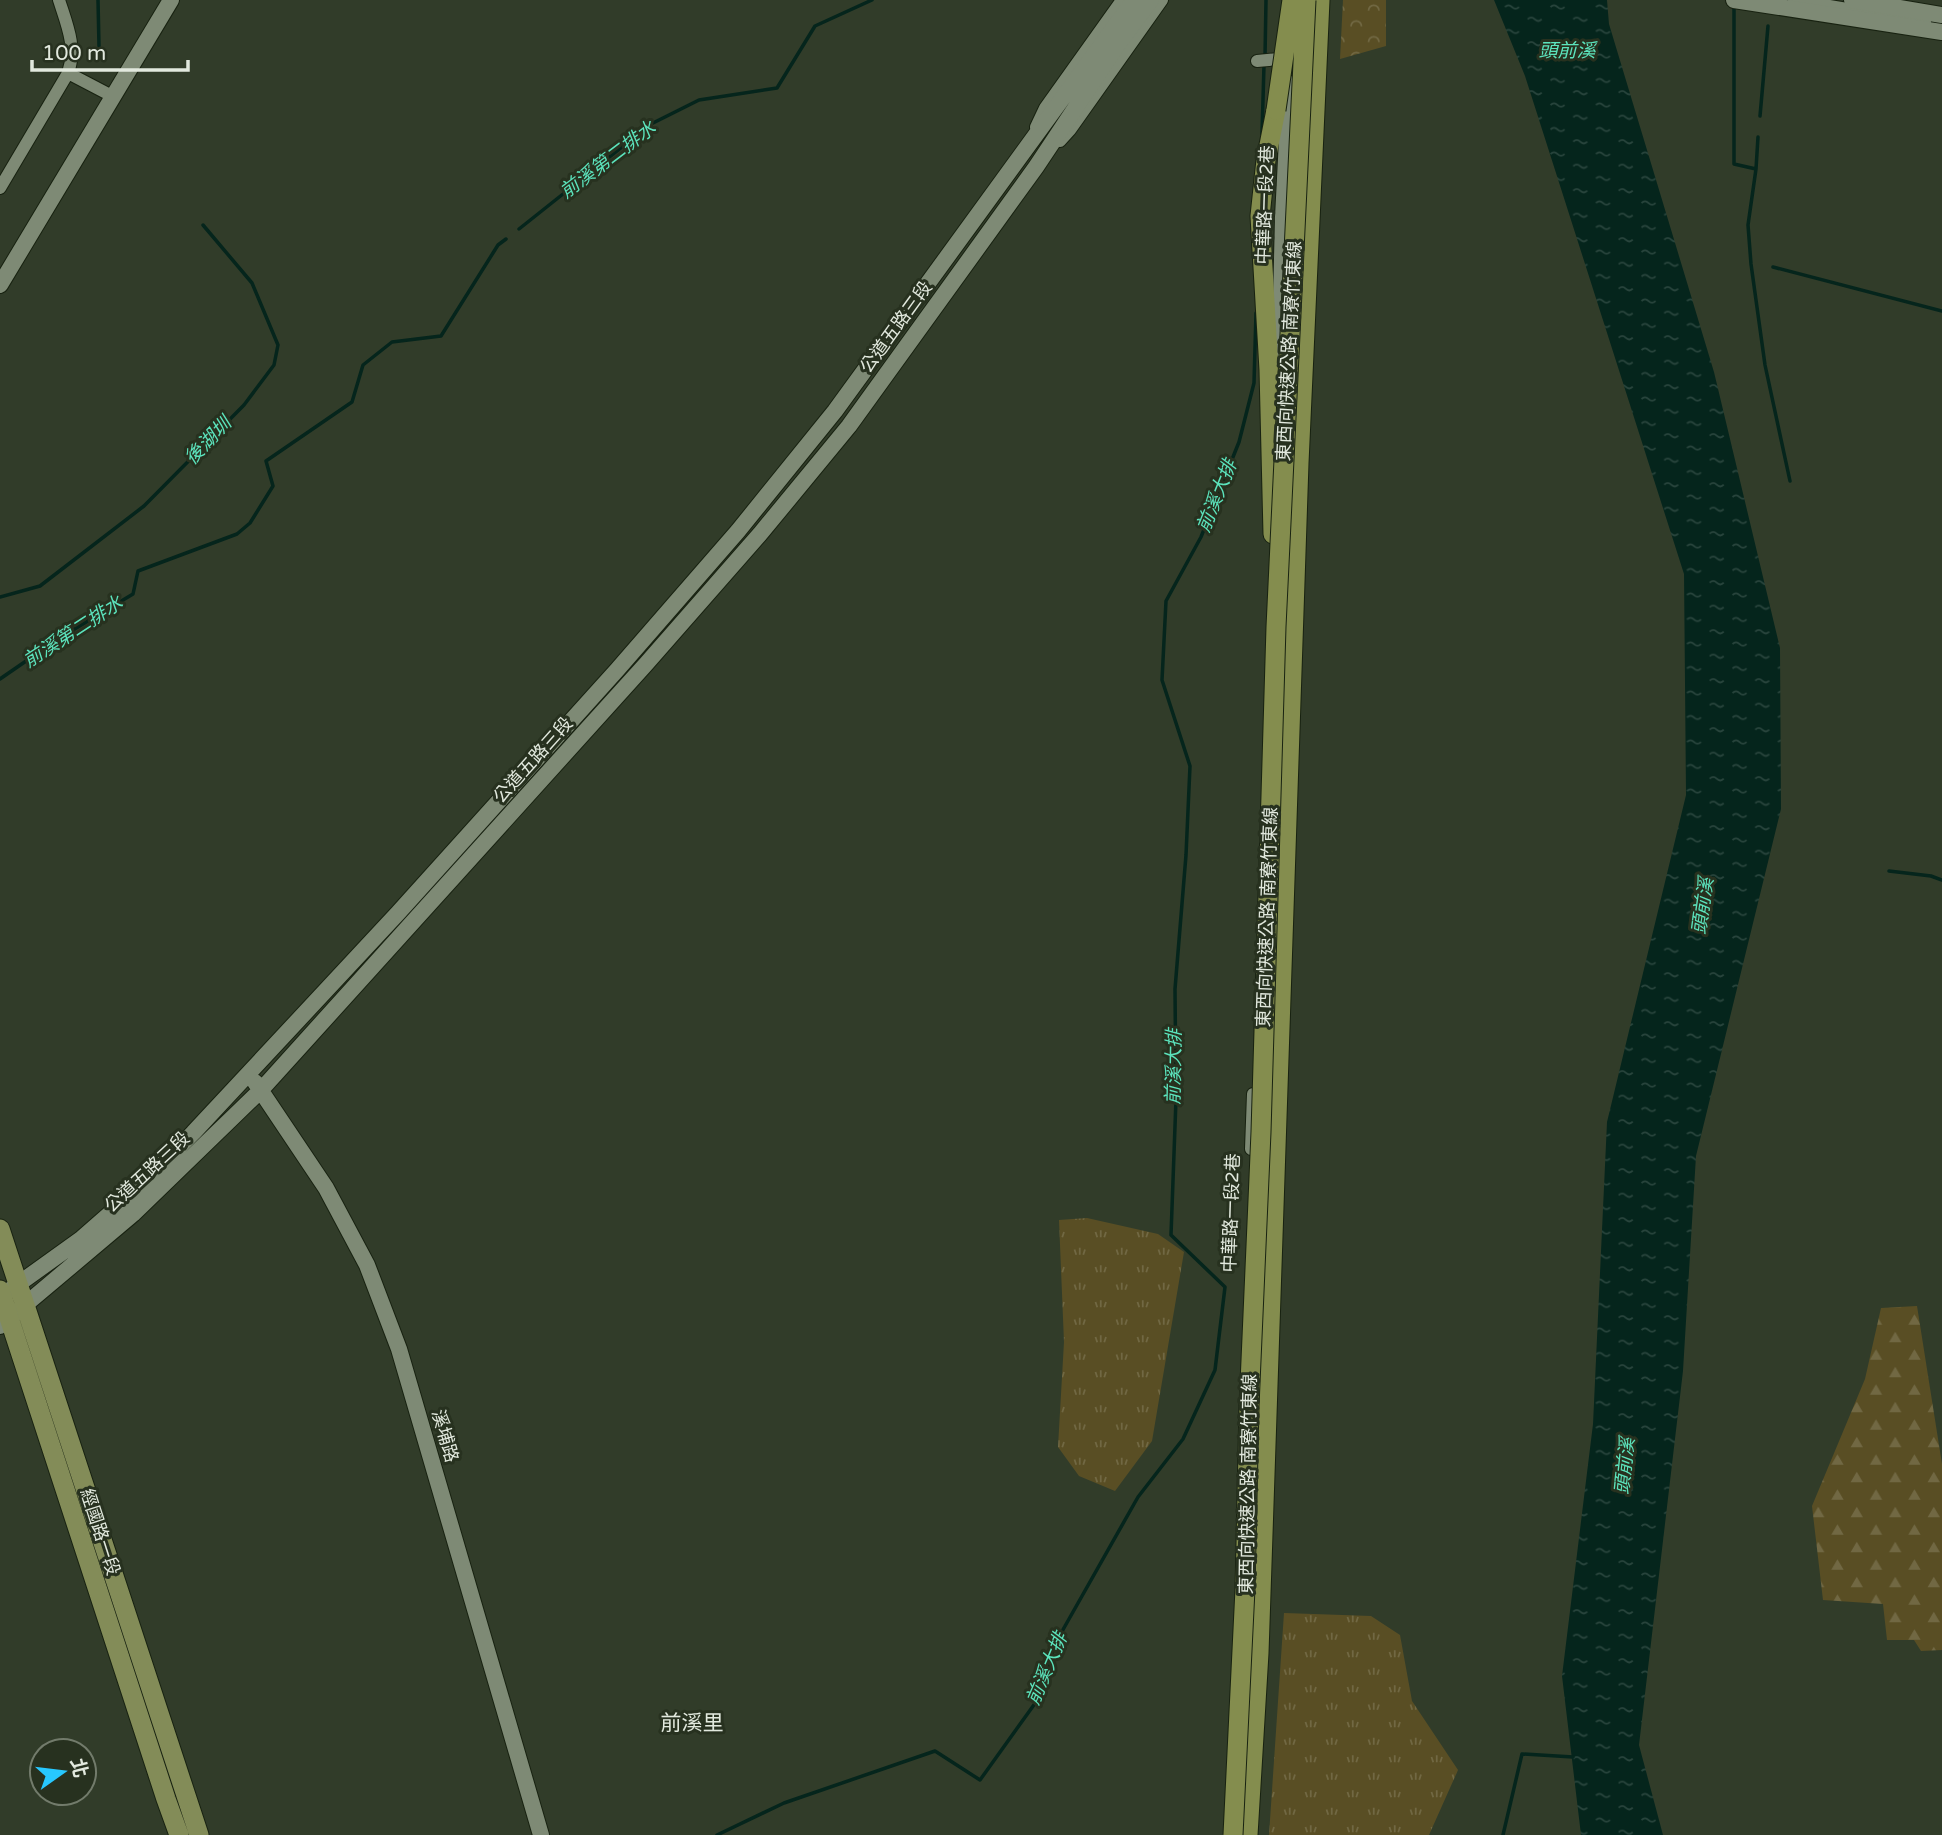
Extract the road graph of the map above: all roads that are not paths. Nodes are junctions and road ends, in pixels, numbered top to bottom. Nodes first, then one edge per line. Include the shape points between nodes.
1 (59, 0) edge
2 (171, 0) edge
3 (1122, 0) edge
4 (1134, 0) edge
5 (1151, 0) edge
6 (1162, 0) edge
7 (1291, 0) edge
8 (1306, 0) edge
9 (1320, 0) edge
10 (1734, 0) edge
11 (1794, 0) edge
12 (1852, 0) edge
13 (1942, 15) edge
14 (1942, 24) edge
15 (1290, 27) junction
16 (1942, 32) edge
17 (1279, 60) junction
18 (1257, 61) dead end
19 (68, 73) junction
20 (1288, 92) junction
21 (112, 96) junction
22 (1023, 152) junction
23 (1036, 167) junction
24 (0, 188) edge
25 (0, 285) edge
26 (906, 312) junction
27 (922, 324) junction
28 (1284, 525) junction
29 (1273, 542) junction
30 (1272, 592) junction
31 (249, 1075) junction
32 (261, 1090) junction
33 (0, 1228) edge
34 (5, 1292) edge
35 (12, 1316) edge
36 (179, 1835) edge
37 (199, 1835) edge
38 (541, 1835) edge
39 (1225, 1835) edge
40 (1233, 1835) edge
41 (1248, 1835) edge

1 - 19 street via 71,39 73,59
2 - 21 street
3 - 22 street, 公道五路三段 via 1045,108
4 - 22 street, 公道五路三段
5 - 23 street, 公道五路三段
6 - 23 street, 公道五路三段 via 1070,130
7 - 15 street, 中華路一段2巷
7 - 29 highway, bridge via 1260,216
8 - 40 highway, 東西向快速公路 南寮竹東線, bridge via 1276,627
9 - 41 highway, 東西向快速公路 南寮竹東線 via 1303,354 1261,1598
10 - 16 street
11 - 14 street
12 - 13 street
15 - 17 street, 中華路一段2巷
15 - 20 street, 中華路一段2巷
17 - 18 street
17 - 20 street, 中華路一段2巷
19 - 21 street
19 - 24 street
20 - 28 street, 中華路一段2巷 via 1278,342 1291,372
21 - 25 street
22 - 26 street, 公道五路三段
23 - 27 street, 公道五路三段
26 - 27 street
26 - 31 street, 公道五路三段 via 835,411 738,531
27 - 32 street, 公道五路三段 via 849,426 760,534
28 - 29 street
28 - 30 street, 中華路一段2巷 via 1282,572
29 - 30 street, 中華路一段2巷
30 - 39 street, 中華路一段2巷
31 - 32 street, 溪埔路
31 - 34 street, 公道五路三段 via 137,1190 64,1253
32 - 35 street, 公道五路三段 via 134,1214
32 - 38 street, 溪埔路 via 326,1188 367,1265 399,1349
33 - 34 main road, 經國路一段
34 - 35 main road, 經國路一段
35 - 36 main road, 經國路一段
35 - 37 main road, 經國路一段

